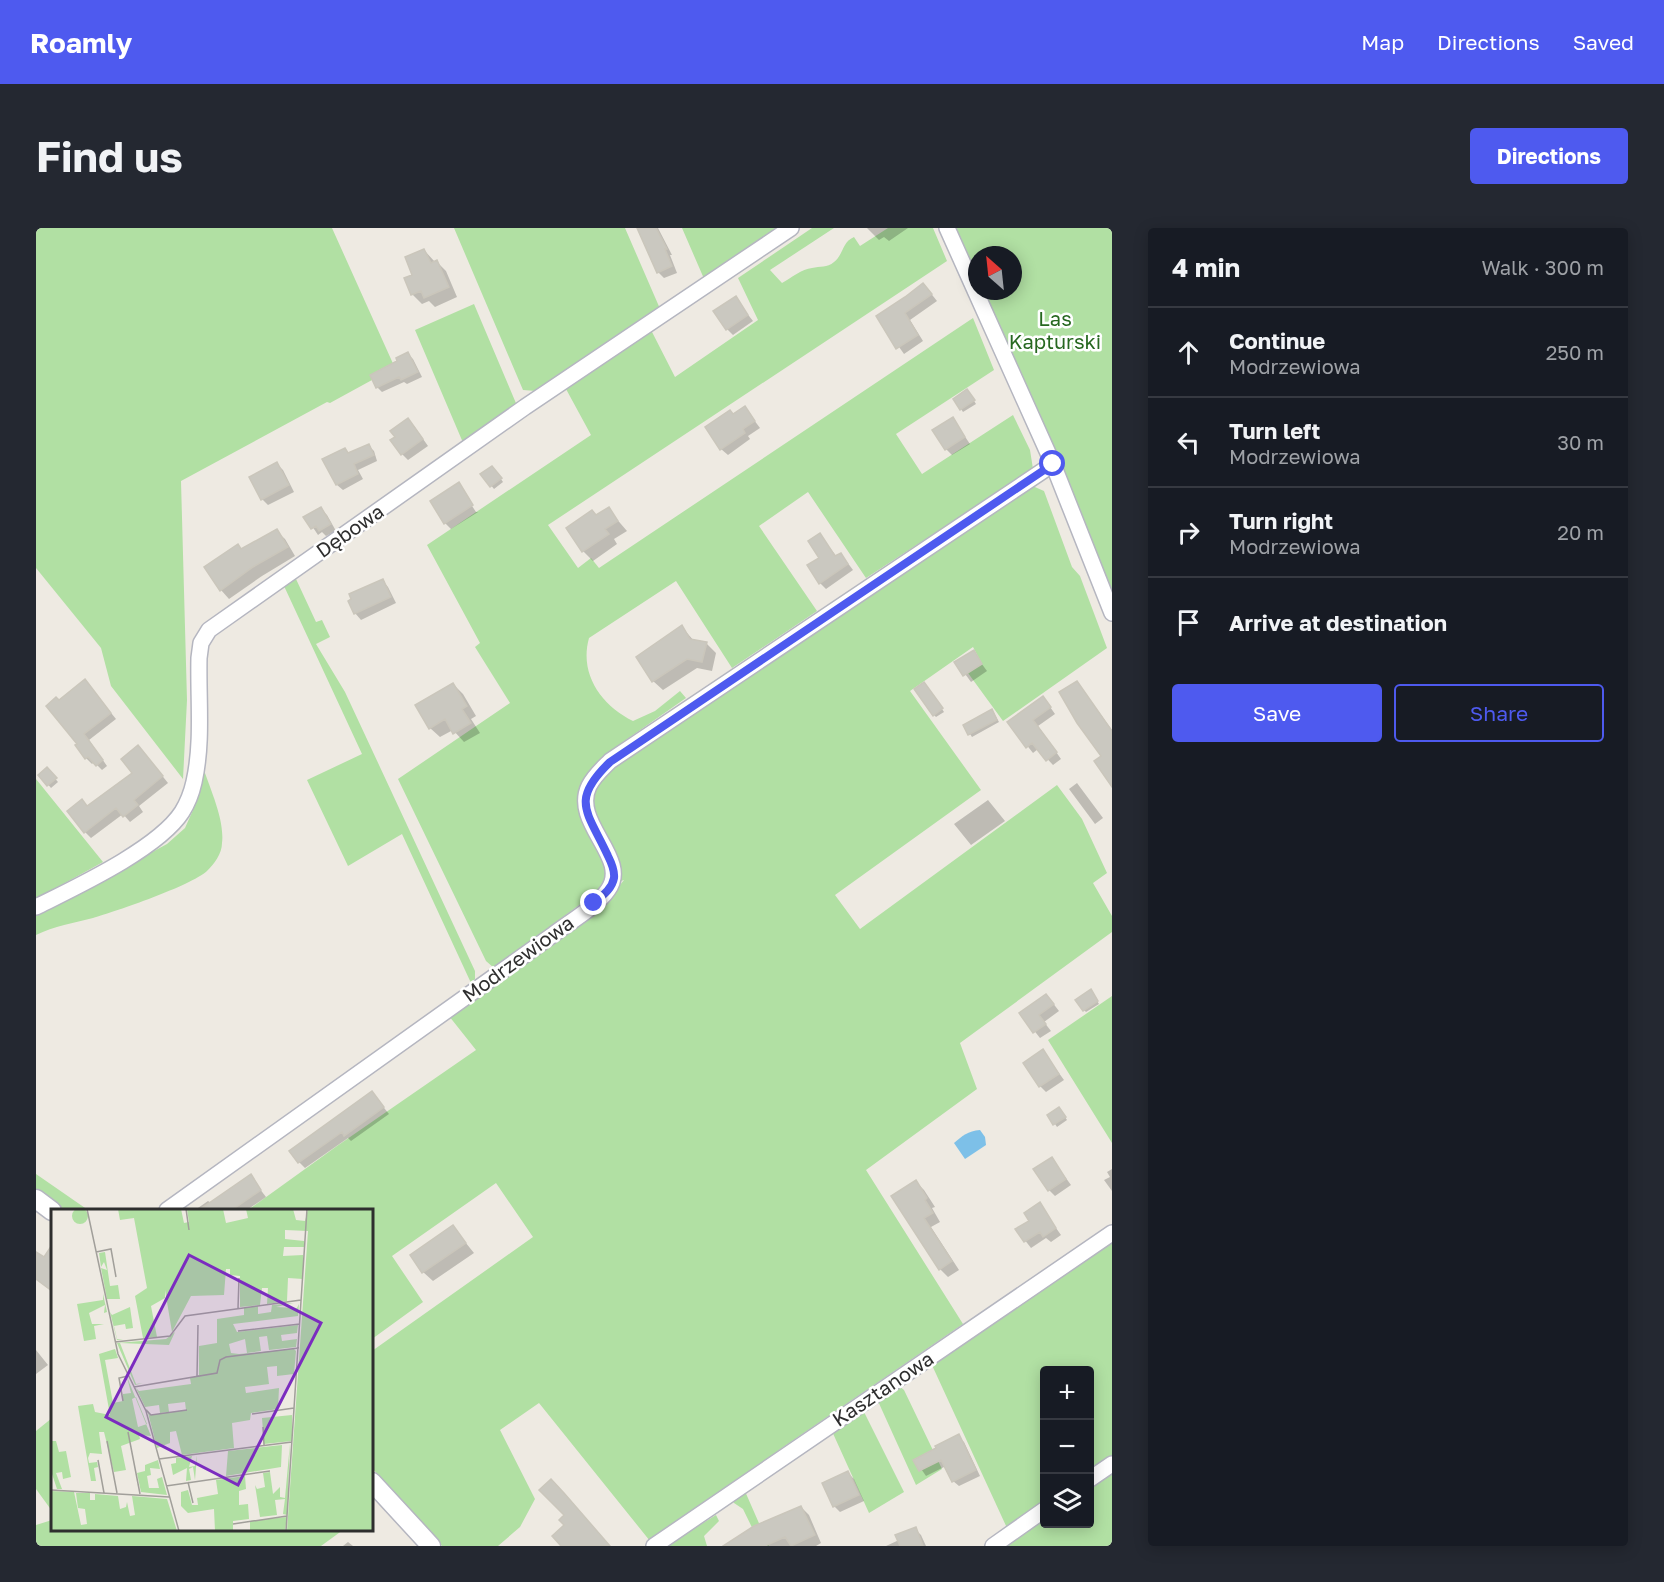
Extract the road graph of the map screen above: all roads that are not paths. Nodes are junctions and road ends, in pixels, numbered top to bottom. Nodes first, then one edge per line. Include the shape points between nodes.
1 (791, 228) edge
2 (947, 228) edge
3 (1053, 464) junction
4 (1112, 614) edge
5 (36, 907) edge
6 (36, 1199) edge
7 (167, 1209) edge
8 (51, 1210) edge
9 (1112, 1233) edge
10 (1112, 1464) edge
11 (1094, 1476) edge
12 (374, 1484) edge
13 (1040, 1513) edge
14 (431, 1546) edge
15 (654, 1546) edge
16 (993, 1546) edge

1 - 5 street, Dębowa via 525,407 209,630 201,643 199,658 199,752 194,783 182,812 161,835 136,852
2 - 3 street
3 - 4 street
3 - 7 street, Modrzewiowa via 610,762 595,776 585,797 586,809 613,867 614,878 608,891 544,941
6 - 8 street
9 - 15 street, Kasztanowa
10 - 11 street
12 - 14 street
13 - 16 street

